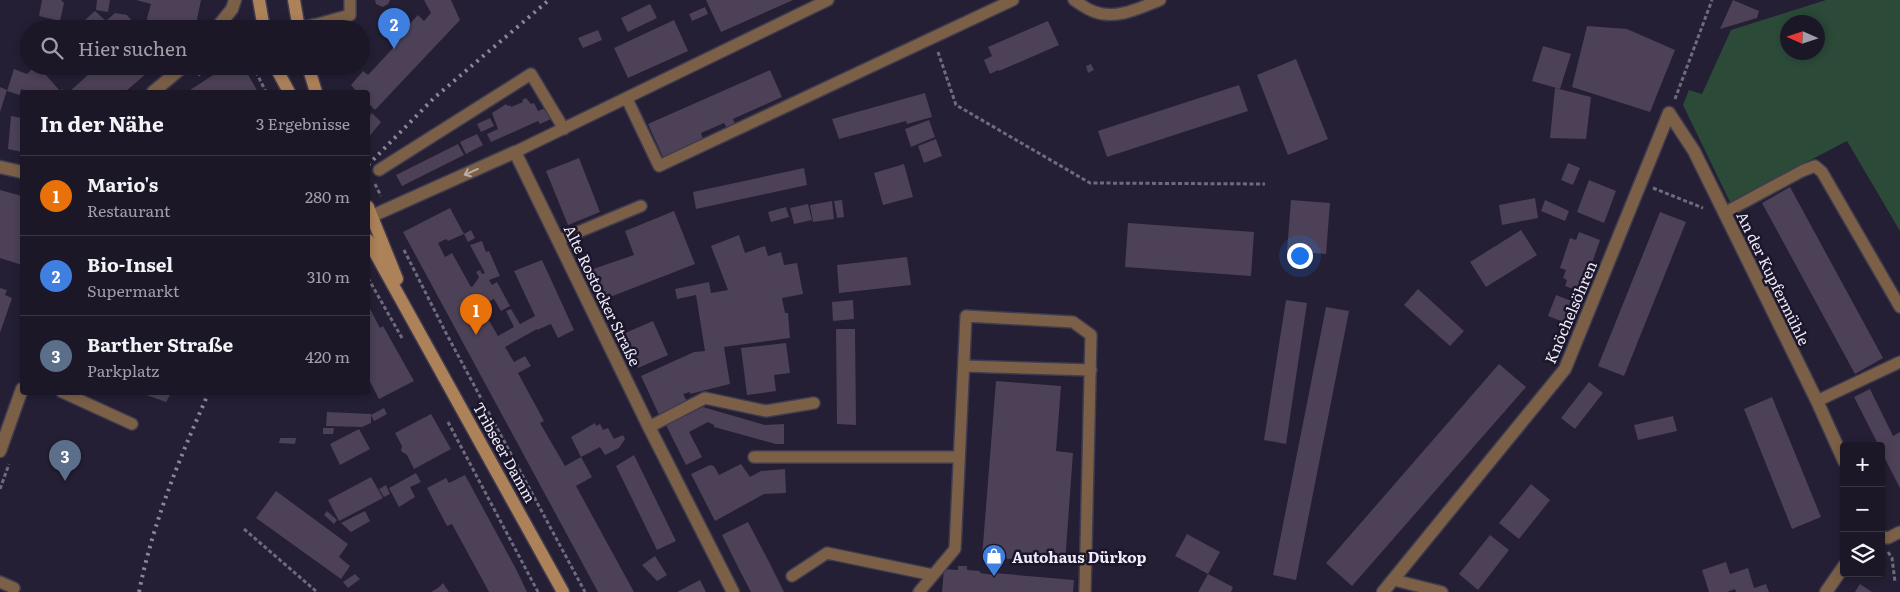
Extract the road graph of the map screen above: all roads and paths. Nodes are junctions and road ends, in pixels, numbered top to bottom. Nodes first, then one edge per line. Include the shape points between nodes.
1 (235, 0) edge
2 (258, 0) edge
3 (294, 0) edge
4 (350, 0) edge
5 (828, 0) edge
6 (1012, 0) edge
7 (1074, 0) edge
8 (1160, 0) edge
9 (1712, 0) edge
10 (223, 20) edge
11 (262, 20) edge
12 (297, 20) edge
13 (332, 20) edge
14 (933, 38) junction
15 (173, 75) edge
16 (258, 75) edge
17 (280, 75) edge
18 (311, 75) edge
19 (155, 90) edge
20 (265, 90) edge
21 (288, 90) edge
22 (315, 90) edge
23 (627, 99) junction
24 (1669, 113) junction
25 (564, 129) junction
26 (515, 152) junction
27 (0, 167) edge
28 (20, 172) edge
29 (375, 173) joint
30 (1641, 183) junction
31 (1265, 184) dead end
32 (642, 206) dead end
33 (1707, 209) dead end
34 (387, 210) junction
35 (370, 211) edge
36 (1724, 213) junction
37 (559, 240) junction
38 (370, 244) edge
39 (404, 248) dead end
40 (370, 282) edge
41 (1900, 308) edge
42 (417, 328) junction
43 (405, 344) dead end
44 (1900, 362) edge
45 (964, 366) junction
46 (1091, 370) junction
47 (20, 395) edge
48 (69, 395) edge
49 (1817, 401) junction
50 (814, 403) dead end
51 (448, 421) dead end
52 (132, 424) dead end
53 (649, 427) junction
54 (0, 451) edge
55 (1840, 452) edge
56 (754, 457) dead end
57 (959, 457) junction
58 (244, 529) dead end
59 (1900, 532) edge
60 (1885, 538) edge
61 (1887, 552) dead end
62 (1840, 572) edge
63 (933, 575) junction
64 (792, 576) dead end
65 (1394, 580) junction
66 (0, 582) edge
67 (1895, 582) dead end
68 (14, 588) dead end
69 (317, 592) edge
70 (538, 592) edge
71 (563, 592) edge
72 (585, 592) edge
73 (733, 592) edge
74 (919, 592) edge
75 (1086, 592) edge
76 (1383, 592) edge
77 (1442, 592) edge
78 (1826, 592) edge

1 - 10 street
2 - 11 main road
3 - 12 main road
4 - 13 lane via 350,15
5 - 23 lane
6 - 14 lane
7 - 8 lane via 1095,12 1114,14 1133,11
9 - 24 path
14 - 23 lane via 659,166
14 - 31 path via 956,104 1090,183
15 - 19 street
16 - 20 path
17 - 21 main road
18 - 22 main road
23 - 25 lane
24 - 30 street, Knöchelsöhren
24 - 36 street, An der Kupfermühle via 1694,151
25 - 26 lane
25 - 29 lane via 531,74
26 -> 34 street
26 - 37 street, Alte Rostocker Straße
27 - 28 street
29 - 34 path
30 - 33 path
30 - 65 street, Knöchelsöhren via 1565,369
32 - 37 lane
34 - 35 street
35 - 42 main road, Tribseer Damm
36 - 41 lane via 1815,166 1822,172
36 - 49 street, An der Kupfermühle
37 - 53 street, Alte Rostocker Straße
38 - 42 main road, Tribseer Damm
39 - 72 path
40 - 43 path
42 - 71 main road, Tribseer Damm
44 - 49 lane
45 - 46 lane
45 - 46 lane via 966,316 1073,322 1091,335
45 - 57 lane
46 - 75 lane
47 - 54 street
48 - 52 lane
49 - 55 street, An der Kupfermühle
50 - 53 lane via 766,411 705,398
51 - 70 path
53 - 73 street, Alte Rostocker Straße
56 - 57 lane
57 - 63 lane via 955,549
58 - 69 path
59 - 60 lane
61 - 67 path via 1892,558
62 - 78 street
63 - 64 lane via 827,553
63 - 74 lane
65 - 76 street, Knöchelsöhren
65 - 77 lane
66 - 68 lane

